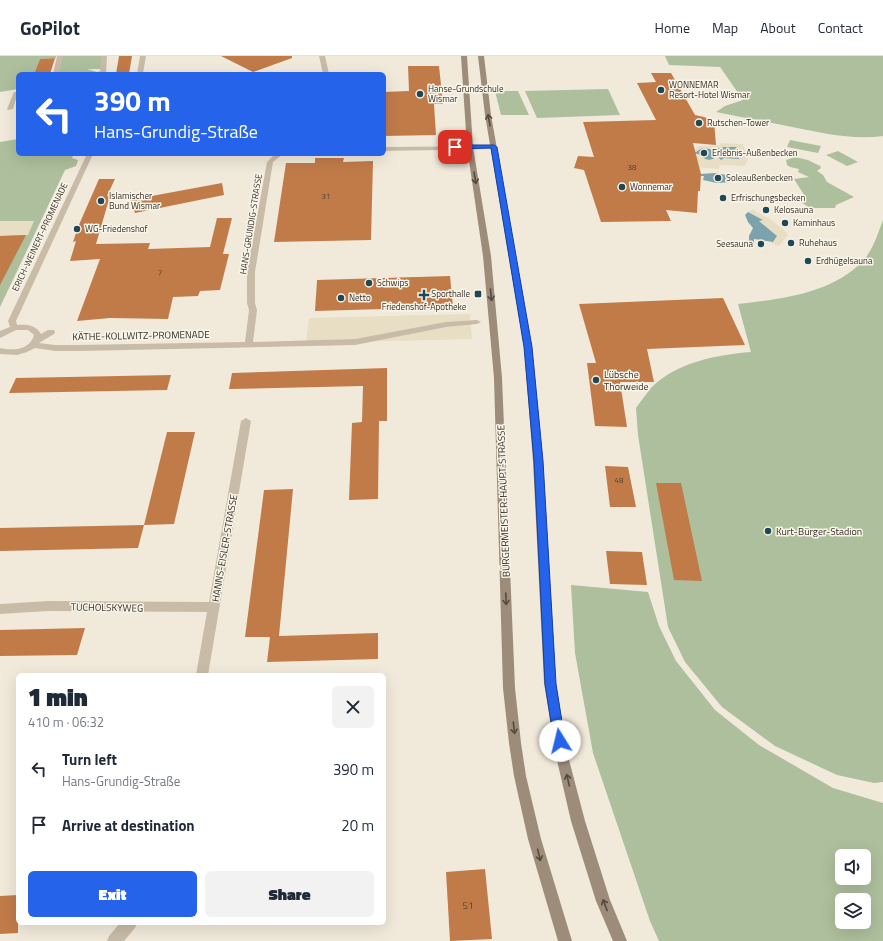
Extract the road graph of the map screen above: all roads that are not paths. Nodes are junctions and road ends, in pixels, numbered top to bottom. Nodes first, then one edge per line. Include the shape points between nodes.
1 (104, 56) edge
2 (143, 56) edge
3 (322, 56) edge
4 (464, 56) edge
5 (481, 56) edge
6 (60, 59) edge
7 (57, 72) edge
8 (103, 72) edge
9 (140, 72) edge
10 (326, 72) edge
11 (16, 93) dead end
12 (10, 109) dead end
13 (470, 147) junction
14 (494, 147) junction
15 (386, 149) edge
16 (89, 156) edge
17 (276, 156) edge
18 (477, 322) dead end
19 (14, 328) junction
20 (51, 332) dead end
21 (0, 335) edge
22 (36, 342) junction
23 (249, 344) junction
24 (0, 351) edge
25 (246, 421) dead end
26 (213, 608) junction
27 (0, 609) edge
28 (202, 673) edge
29 (128, 925) edge
30 (114, 941) edge
31 (565, 941) edge
32 (620, 941) edge

1 - 8 street
2 - 9 street
3 - 10 street
4 - 13 street, BÜRGERMEISTER-HAUPT-STRASSE
14 -> 5 street
6 - 7 street
11 - 12 street
13 - 14 street
13 - 15 street
13 -> 31 street, BÜRGERMEISTER-HAUPT-STRASSE via 487,256 498,378 509,688 514,730 520,775 532,828
32 -> 14 street via 578,821 562,756 552,691 538,461 528,347
16 - 19 street, ERICH-WEINERT-PROMENADE via 12,321
17 - 23 street, HANS-GRUNDIG-STRASSE via 268,168 251,272 253,310
18 - 23 street, KÄTHE-KOLLWITZ-PROMENADE via 449,325 378,340
19 - 21 street
19 - 22 street via 37,331
20 - 22 street, KÄTHE-KOLLWITZ-PROMENADE
22 - 23 street, KÄTHE-KOLLWITZ-PROMENADE via 63,348
22 - 24 street, KÄTHE-KOLLWITZ-PROMENADE via 18,352
25 - 26 street, HANNS-EISLER-STRASSE
26 - 27 street, TUCHOLSKYWEG via 48,606
26 - 28 street, HANNS-EISLER-STRASSE
29 - 30 street

